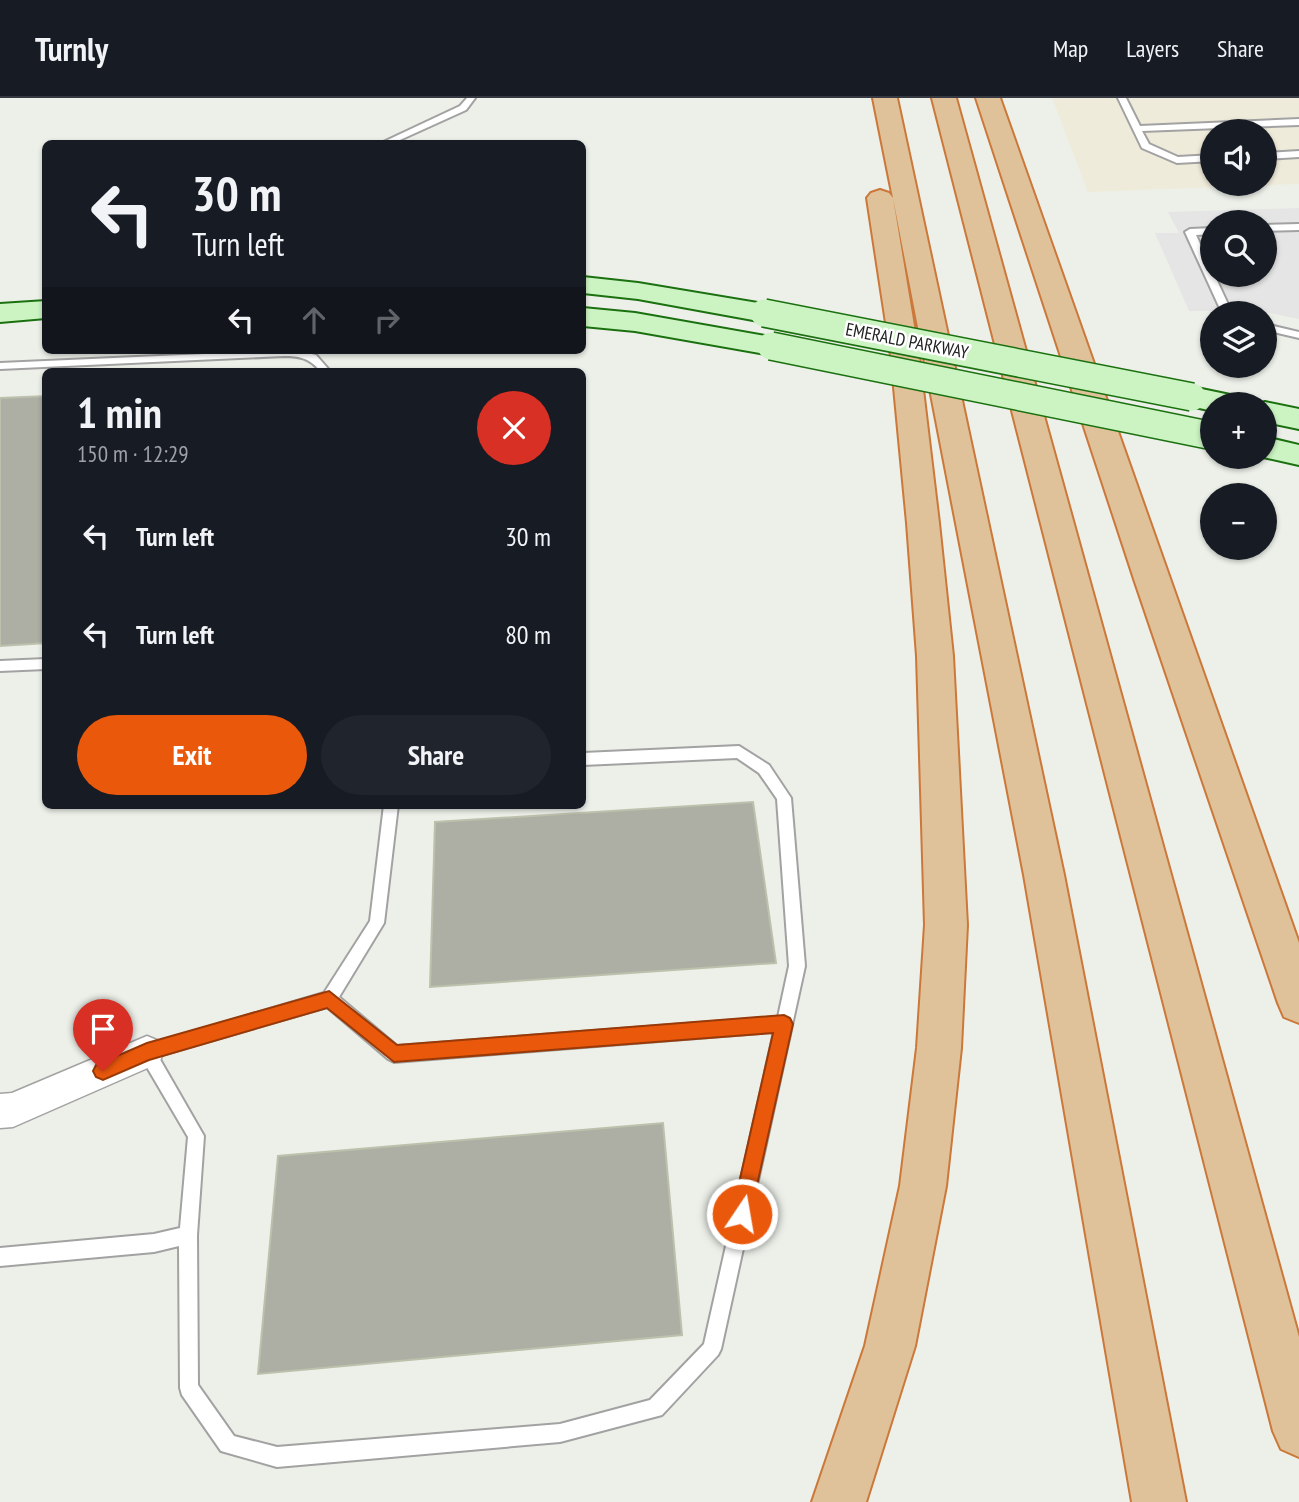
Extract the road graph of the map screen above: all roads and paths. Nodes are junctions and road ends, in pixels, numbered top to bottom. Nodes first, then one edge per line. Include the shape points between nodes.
1 (471, 98) edge
2 (864, 98) edge
3 (885, 98) edge
4 (944, 98) edge
5 (988, 98) edge
6 (1122, 98) edge
7 (1299, 122) edge
8 (1136, 129) junction
9 (392, 140) edge
10 (1299, 154) edge
11 (1277, 155) edge
12 (1200, 159) edge
13 (1299, 227) edge
14 (1277, 228) edge
15 (1200, 232) edge
16 (1200, 254) edge
17 (586, 285) edge
18 (42, 309) edge
19 (0, 313) edge
20 (586, 317) edge
21 (1277, 330) edge
22 (1299, 335) edge
23 (262, 354) edge
24 (307, 354) edge
25 (0, 366) edge
26 (323, 368) edge
27 (1200, 399) edge
28 (1277, 414) edge
29 (1299, 419) edge
30 (1200, 433) edge
31 (1277, 450) edge
32 (1299, 455) edge
33 (42, 664) edge
34 (0, 666) edge
35 (586, 759) edge
36 (391, 809) edge
37 (329, 999) junction
38 (1299, 1003) edge
39 (784, 1024) junction
40 (147, 1052) junction
41 (0, 1111) edge
42 (188, 1235) junction
43 (0, 1257) edge
44 (1280, 1360) junction
45 (1299, 1421) edge
46 (1299, 1431) edge
47 (839, 1502) edge
48 (1159, 1502) edge

1 - 9 lane via 463,108
2 - 47 highway via 905,356 923,523 935,656 946,925 939,1048 923,1186 890,1346
3 - 48 highway via 1044,875
4 - 44 highway
5 - 38 highway
6 - 8 lane
7 - 8 lane
8 - 12 lane via 1145,146 1177,160
10 - 11 lane
13 - 14 lane
15 - 16 lane via 1190,232
17 - 27 main road, EMERALD PARKWAY, bridge via 764,313
18 - 19 main road
20 - 30 main road, EMERALD PARKWAY, bridge via 771,346
21 - 22 lane
23 - 25 lane
24 - 26 lane
28 - 29 main road
31 - 32 main road
33 - 34 lane
35 - 39 lane via 739,752 764,769 784,798 797,966
36 - 37 lane via 377,923
37 - 39 lane via 394,1054
37 - 40 lane
39 - 42 lane via 712,1349 654,1408 560,1433 519,1437 277,1457 228,1444 189,1388
40 - 41 street via 13,1110
40 - 42 lane via 196,1136
42 - 43 lane via 154,1243
44 - 45 highway
44 - 46 highway

